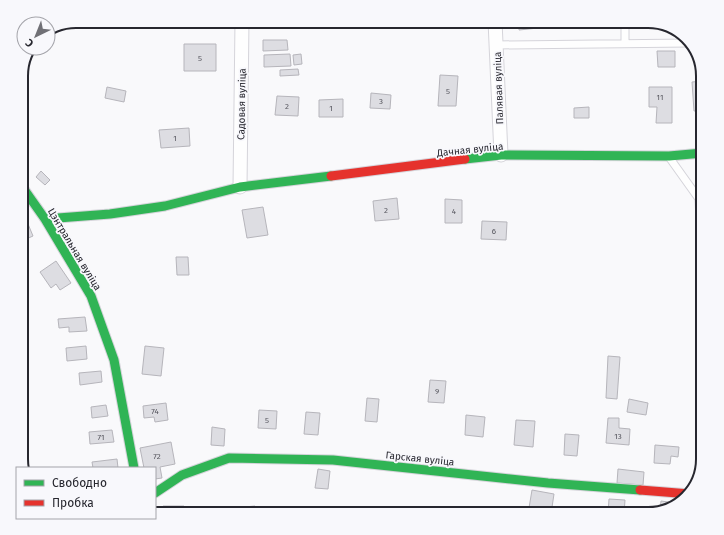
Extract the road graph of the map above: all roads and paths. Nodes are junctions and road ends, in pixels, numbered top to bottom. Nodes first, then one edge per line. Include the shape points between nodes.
1 (242, 28) edge
2 (495, 28) edge
3 (625, 28) edge
4 (682, 42) edge
5 (625, 43) junction
6 (496, 45) junction
7 (696, 154) edge
8 (501, 155) junction
9 (669, 156) junction
10 (240, 187) junction
11 (28, 195) edge
12 (696, 195) edge
13 (45, 219) junction
14 (134, 467) edge
15 (156, 492) edge
16 (682, 493) edge

1 - 10 street, Садовая вуліца
2 - 6 street, Палявая вуліца
3 - 5 lane
4 - 5 lane
5 - 6 lane
6 - 8 street, Палявая вуліца
7 - 9 street, Дачная вуліца
8 - 9 street, Дачная вуліца
8 - 10 street, Дачная вуліца
9 - 12 lane
10 - 13 street, Дачная вуліца via 165,206 110,214
11 - 13 street, Цэнтральная вуліца
13 - 14 street, Цэнтральная вуліца via 91,296 112,352
15 - 16 street, Гарская вуліца via 182,475 229,458 333,460 548,483

